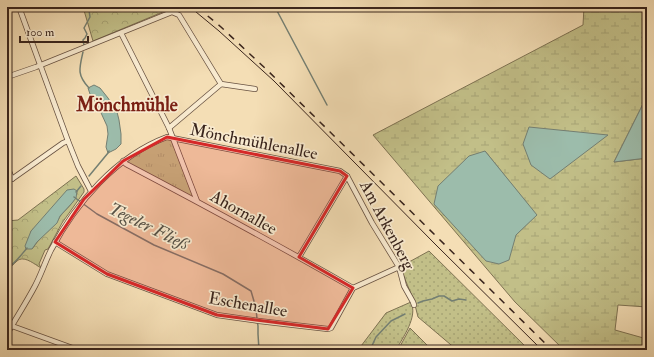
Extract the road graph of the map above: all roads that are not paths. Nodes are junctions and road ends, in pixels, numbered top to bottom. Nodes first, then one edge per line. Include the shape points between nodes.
1 (12, 7) edge
2 (19, 7) edge
3 (7, 9) edge
4 (121, 33) junction
5 (41, 65) junction
6 (7, 77) edge
7 (222, 84) junction
8 (255, 89) dead end
9 (169, 128) junction
10 (173, 138) junction
11 (68, 141) junction
12 (123, 161) junction
13 (7, 166) edge
14 (347, 176) junction
15 (9, 180) edge
16 (91, 191) junction
17 (197, 201) junction
18 (55, 242) junction
19 (299, 256) junction
20 (399, 267) junction
21 (353, 288) junction
22 (414, 306) dead end
23 (9, 326) edge
24 (7, 334) edge
25 (78, 350) edge

1 - 3 street
2 - 5 street
4 - 5 street
4 - 7 street via 172,12 179,14
4 - 9 street
5 - 6 street
5 - 11 street
7 - 8 street
7 - 9 street
9 - 10 street
10 - 12 street, Mönchmühlenallee via 167,137 156,141
10 - 14 street, Mönchmühlenallee via 340,171
10 - 17 street
11 - 15 street
11 - 16 street
12 - 16 street, Mönchmühlenallee
12 - 17 street, Ahornallee
13 - 15 street
14 - 19 street, Am Arkenberg
14 - 20 street, Am Arkenberg
16 - 18 street, Mönchmühlenallee
17 - 19 street, Ahornallee
18 - 21 street, Eschenallee via 107,274 217,315 328,329 331,328
18 - 23 street, Mönchmühlenallee via 35,286
19 - 21 street, Ahornallee
20 - 21 street
20 - 22 street, Am Arkenberg via 404,286
23 - 24 street, Mönchmühlenallee
23 - 25 street

